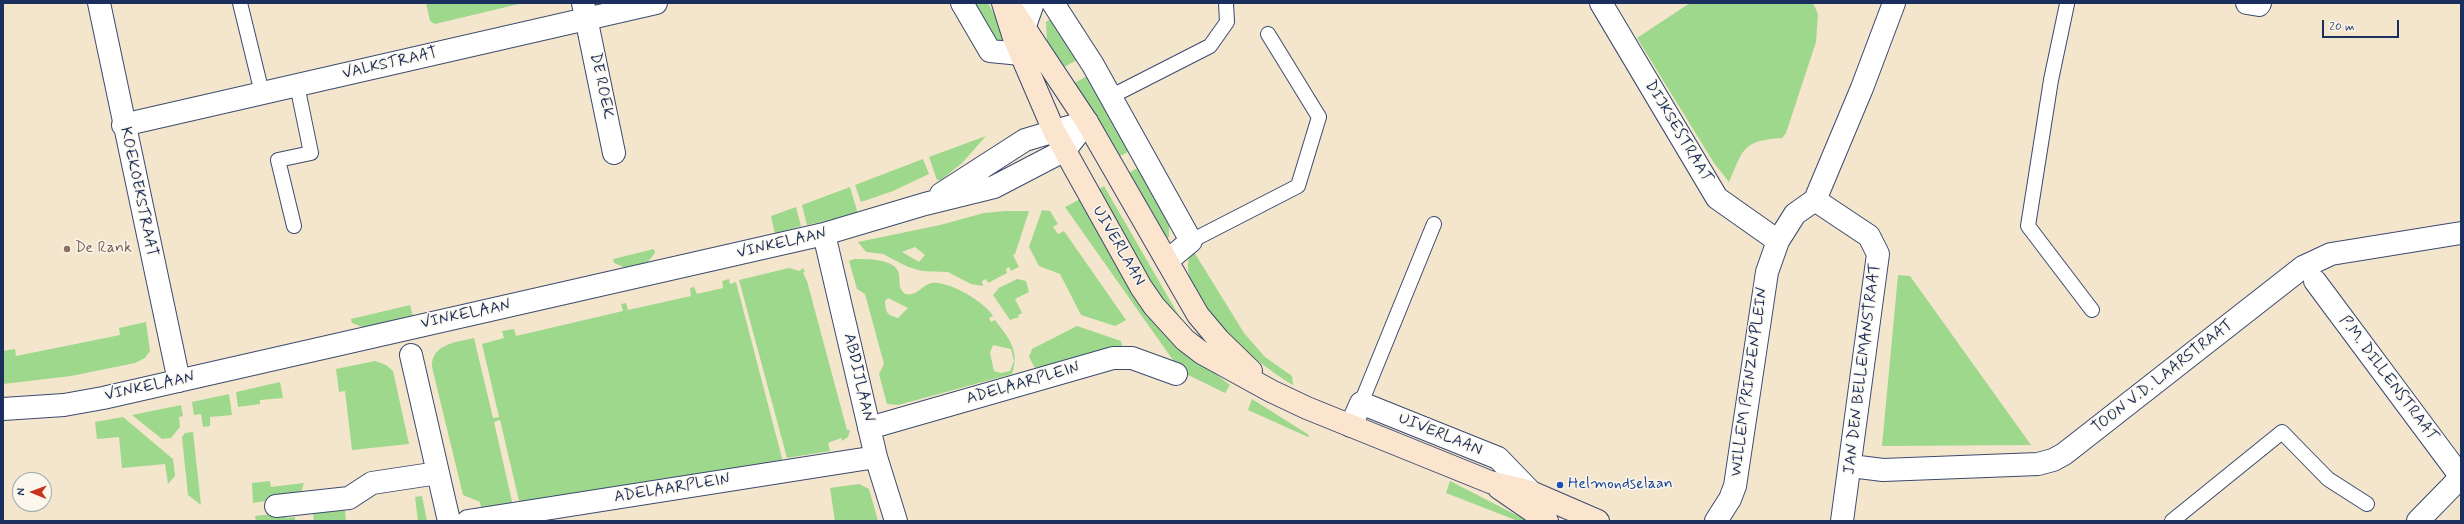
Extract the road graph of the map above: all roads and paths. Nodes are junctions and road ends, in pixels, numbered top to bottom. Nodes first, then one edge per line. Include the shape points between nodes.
1 (98, 3) edge
2 (240, 3) edge
3 (656, 3) edge
4 (962, 3) edge
5 (1003, 3) edge
6 (1008, 3) edge
7 (1033, 3) edge
8 (1053, 3) edge
9 (1226, 3) edge
10 (1601, 3) edge
11 (1894, 3) edge
12 (2067, 4) edge
13 (585, 11) edge
14 (1025, 26) junction
15 (1268, 34) dead end
16 (1021, 54) junction
17 (297, 85) junction
18 (262, 93) junction
19 (1110, 97) junction
20 (1087, 122) junction
21 (123, 125) junction
22 (1054, 131) junction
23 (1065, 150) junction
24 (614, 153) dead end
25 (1815, 200) junction
26 (926, 204) junction
27 (1434, 224) dead end
28 (294, 226) dead end
29 (2461, 233) edge
30 (824, 234) junction
31 (1191, 241) junction
32 (1778, 241) junction
33 (1167, 261) junction
34 (2315, 281) dead end
35 (2092, 310) dead end
36 (411, 355) dead end
37 (1176, 374) dead end
38 (179, 381) junction
39 (1271, 391) junction
40 (1361, 403) junction
41 (3, 409) edge
42 (1351, 426) junction
43 (869, 428) junction
44 (876, 457) junction
45 (1851, 466) junction
46 (438, 473) junction
47 (2461, 477) edge
48 (1490, 482) junction
49 (1531, 492) junction
50 (2367, 504) dead end
51 (276, 506) dead end
52 (449, 521) edge
53 (468, 521) edge
54 (896, 521) edge
55 (1547, 521) edge
56 (1598, 521) edge
57 (1716, 521) edge
58 (1842, 521) edge
59 (2172, 521) edge
60 (2418, 521) edge

1 - 21 street, KOEKOEKSTRAAT
2 - 18 lane
3 - 13 street, VALKSTRAAT
4 - 16 street via 990,51
5 - 16 main road, UIVERLAAN
6 - 14 main road, UIVERLAAN
7 - 14 street
8 - 19 street via 1094,66
9 - 19 lane via 1227,22 1210,46
10 - 32 street, DIJKSESTRAAT via 1718,198
11 - 25 street
12 - 35 lane via 2051,80 2028,226
13 - 17 street, VALKSTRAAT
13 - 24 street, DE ROEK
14 - 20 main road, UIVERLAAN
15 - 31 lane via 1319,117 1298,186
16 - 22 main road, UIVERLAAN
17 - 18 street, VALKSTRAAT
17 - 28 lane via 311,153 278,160
18 - 21 street, VALKSTRAAT
19 - 31 street
20 - 22 street, VINKELAAN
20 - 23 street, VINKELAAN
20 - 33 main road, UIVERLAAN
21 - 38 street, KOEKOEKSTRAAT
22 - 23 main road, UIVERLAAN
22 - 26 street, VINKELAAN via 1025,140
23 - 26 street, VINKELAAN via 994,187
23 - 39 main road, UIVERLAAN via 1141,287 1170,325 1202,353
25 - 32 street, WILLEM PRINZENPLEIN via 1795,214
25 - 45 street, JAN DEN BELLEMANSTRAAT via 1869,236 1878,254
26 - 30 street, VINKELAAN
27 - 40 lane
29 - 45 street, TOON V.D. LAARSTRAAT via 2331,254 2313,261 2052,460 2038,464 1883,470
30 - 38 street, VINKELAAN
30 - 43 street, ABDIJLAAN
31 - 33 street
32 - 57 street, WILLEM PRINZENPLEIN via 1766,272 1735,486
33 - 39 main road, UIVERLAAN via 1198,315 1219,340
34 - 47 street, P.M. DILLENSTRAAT
36 - 46 street
37 - 43 street, ADELAARPLEIN via 1132,358 1113,358
38 - 41 street, VINKELAAN via 64,405
39 - 42 main road, UIVERLAAN
40 - 42 street
40 - 49 street, UIVERLAAN via 1498,458
42 - 48 main road, UIVERLAAN
43 - 44 street, ABDIJLAAN
44 - 53 street, ADELAARPLEIN
44 - 54 street, ABDIJLAAN
45 - 58 street, JAN DEN BELLEMANSTRAAT
46 - 51 street via 372,483 349,498
46 - 52 street
47 - 60 street
48 - 49 main road, UIVERLAAN
48 - 55 main road, UIVERLAAN
49 - 56 main road, UIVERLAAN
50 - 59 lane via 2328,479 2282,432

